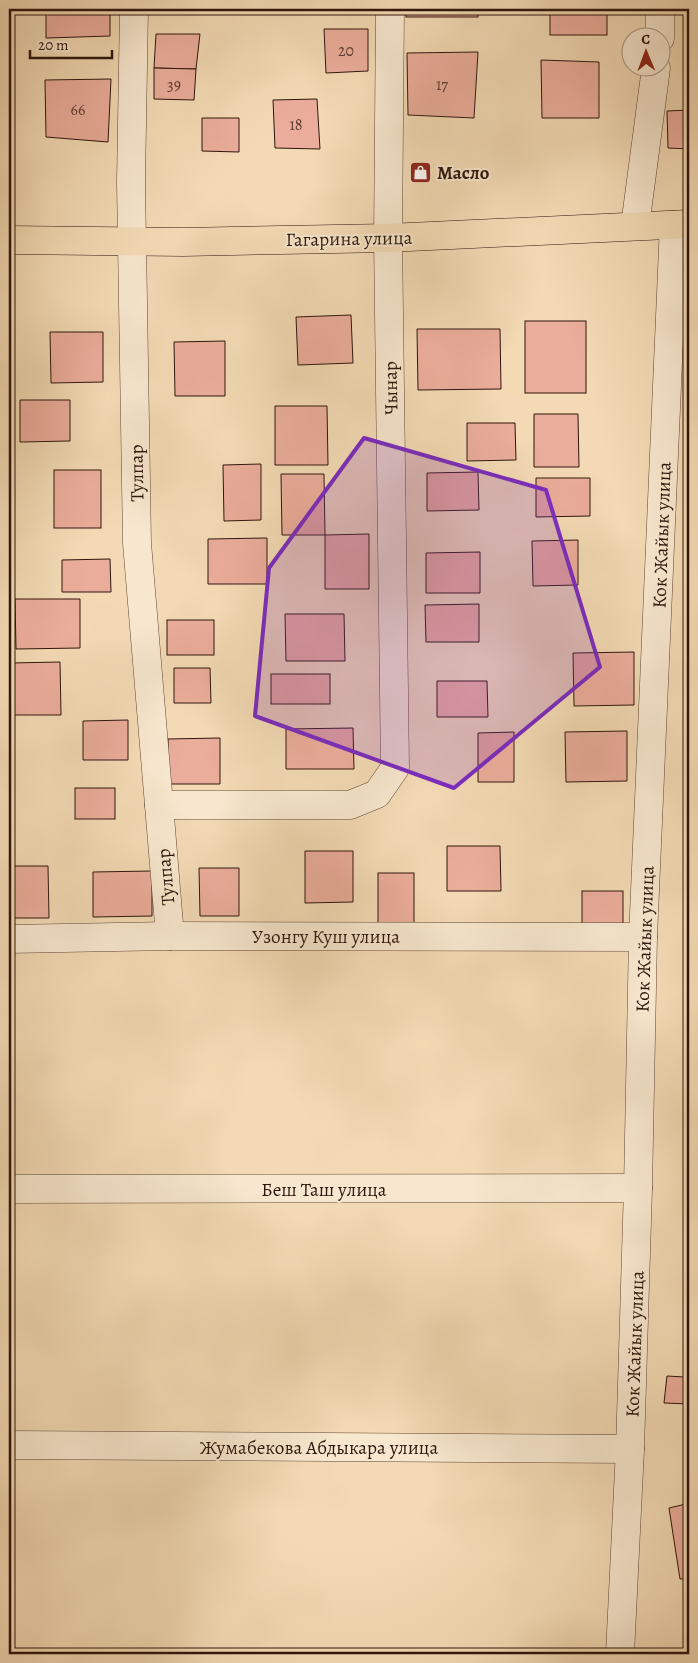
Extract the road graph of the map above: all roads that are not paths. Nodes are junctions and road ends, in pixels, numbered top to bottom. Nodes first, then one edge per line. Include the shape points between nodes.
1 (134, 9) edge
2 (390, 9) edge
3 (660, 9) edge
4 (660, 28) edge
5 (655, 78) edge
6 (682, 225) edge
7 (635, 226) junction
8 (388, 238) junction
9 (9, 240) edge
10 (132, 241) junction
11 (159, 805) junction
12 (170, 936) junction
13 (643, 936) junction
14 (9, 939) edge
15 (638, 1188) junction
16 (9, 1189) edge
17 (9, 1445) edge
18 (630, 1449) junction
19 (620, 1654) edge

1 - 10 street, Тулпар
2 - 8 street, Чынар
3 - 4 street
5 - 7 street
6 - 7 main road, Гагарина улица
6 - 13 street, Кок Жайык улица
7 - 8 main road, Гагарина улица
8 - 10 main road, Гагарина улица
8 - 11 street, Чынар via 395,768 377,794 350,804
9 - 10 main road, Гагарина улица
10 - 11 street, Тулпар via 137,543
11 - 12 street, Тулпар
12 - 13 street, Узонгу Куш улица
12 - 14 street, Узонгу Куш улица
13 - 15 street, Кок Жайык улица
15 - 16 street, Беш Таш улица
15 - 18 street, Кок Жайык улица
17 - 18 street, Жумабекова Абдыкара улица
18 - 19 street, Кок Жайык улица

